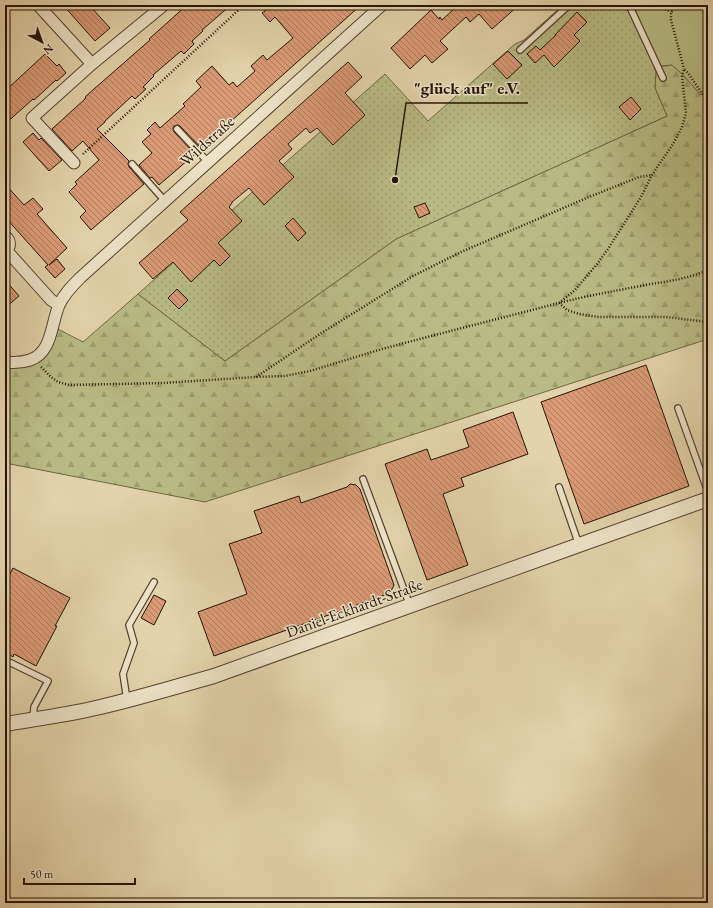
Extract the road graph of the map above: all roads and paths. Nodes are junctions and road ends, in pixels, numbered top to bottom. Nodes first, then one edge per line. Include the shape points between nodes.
1 (38, 5) edge
2 (164, 5) edge
3 (244, 5) edge
4 (382, 5) edge
5 (569, 5) edge
6 (629, 5) edge
7 (654, 5) edge
8 (679, 5) edge
9 (671, 12) junction
10 (520, 50) dead end
11 (92, 64) junction
12 (684, 69) junction
13 (663, 78) dead end
14 (708, 102) edge
15 (177, 129) dead end
16 (208, 162) junction
17 (74, 164) joint
18 (132, 164) dead end
19 (652, 175) junction
20 (165, 201) junction
21 (5, 236) edge
22 (6, 251) edge
23 (708, 270) edge
24 (559, 303) junction
25 (59, 305) junction
26 (708, 322) edge
27 (35, 358) junction
28 (5, 362) edge
29 (256, 377) junction
30 (678, 408) dead end
31 (363, 479) dead end
32 (559, 487) dead end
33 (708, 492) edge
34 (708, 500) edge
35 (579, 545) junction
36 (154, 582) dead end
37 (410, 606) junction
38 (5, 660) edge
39 (127, 700) junction
40 (33, 720) junction
41 (5, 724) edge

1 - 11 street
2 - 11 street
3 - 17 path
4 - 16 street, Wildstraße
5 - 10 lane
6 - 13 lane
7 - 9 path
8 - 9 path
9 - 12 path
11 - 17 street via 32,118
12 - 14 path
12 - 19 path via 682,76 686,113 682,127
15 - 16 lane
16 - 20 street, Wildstraße
18 - 20 lane
19 - 24 path via 608,249 575,290
19 - 29 path via 639,177 546,215 413,276 336,323
20 - 25 street, Wildstraße via 80,278 67,291
21 - 22 street via 10,244
22 - 25 street via 51,300
23 - 24 path via 674,280
24 - 26 path via 567,310 599,317 666,317
24 - 29 path via 390,347 310,371 285,376
25 - 27 street, Wildstraße via 47,345
27 - 28 street via 22,362
27 - 29 path via 51,377 69,385 163,383
30 - 33 lane
31 - 37 lane
32 - 35 lane
34 - 35 street, Daniel-Eckhardt-Straße
35 - 37 street, Daniel-Eckhardt-Straße
36 - 39 lane via 129,625 134,644 123,674
37 - 39 street, Daniel-Eckhardt-Straße via 214,676
38 - 40 lane via 48,682 34,707
39 - 40 street, Daniel-Eckhardt-Straße
40 - 41 street, Daniel-Eckhardt-Straße

